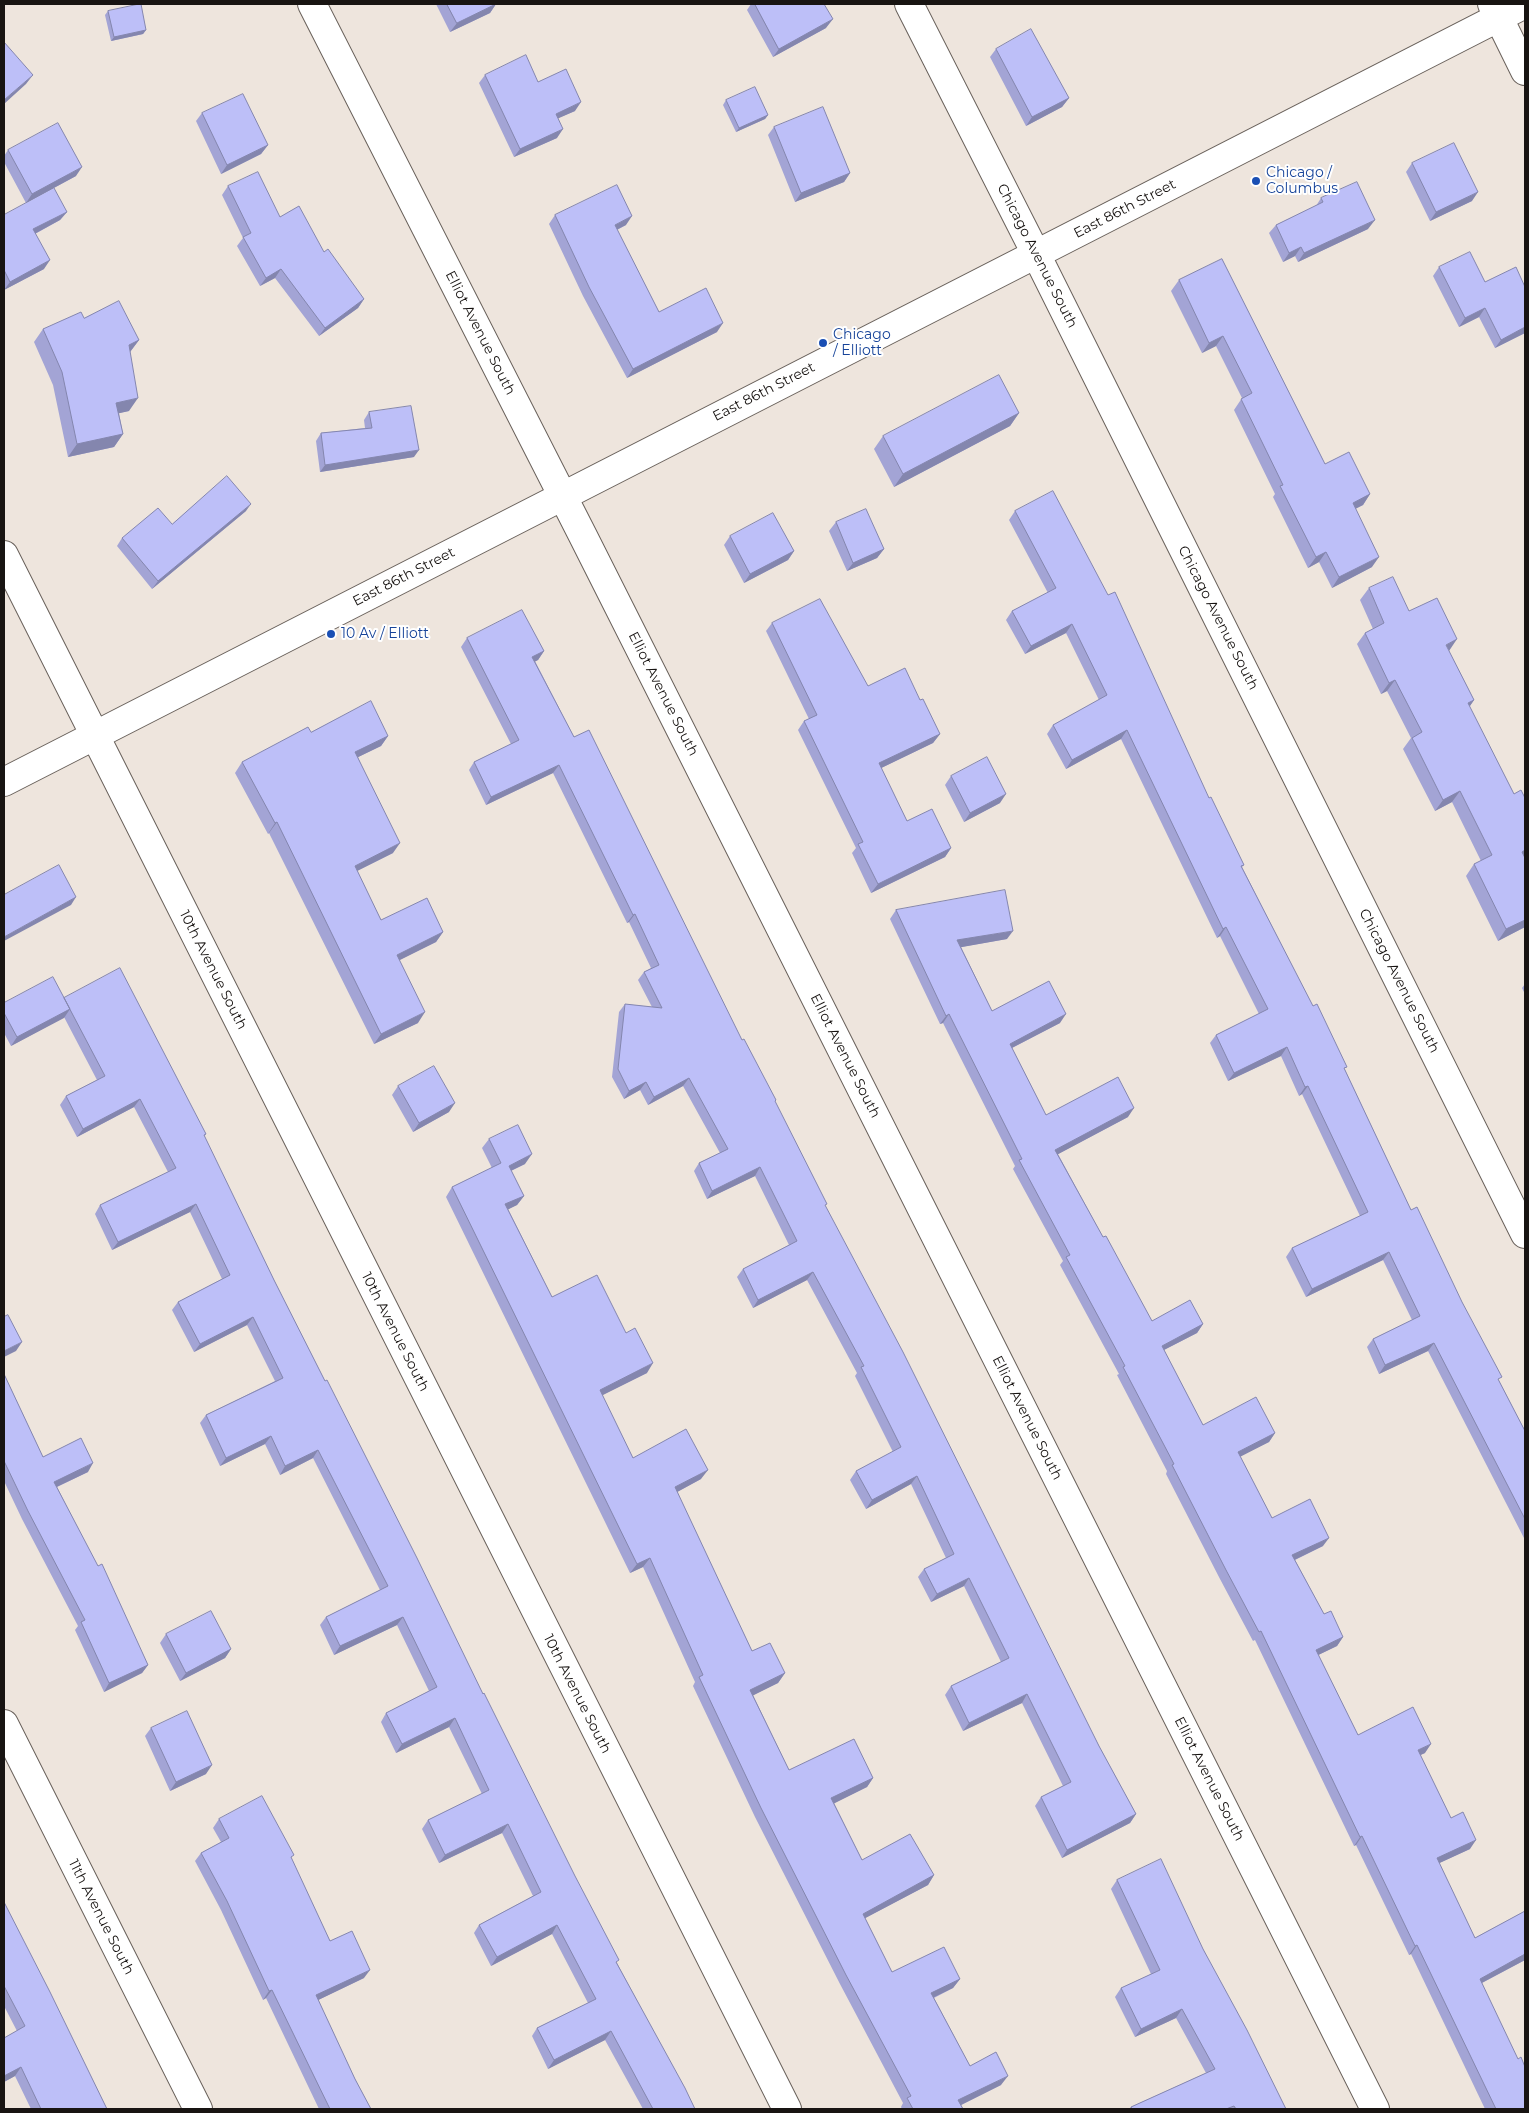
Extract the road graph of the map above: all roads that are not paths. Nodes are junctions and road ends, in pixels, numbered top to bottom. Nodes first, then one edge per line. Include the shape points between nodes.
1 (312, 4) edge
2 (909, 4) edge
3 (1525, 4) edge
4 (1495, 11) edge
5 (1525, 71) edge
6 (1036, 254) junction
7 (562, 495) junction
8 (4, 555) edge
9 (95, 736) junction
10 (4, 782) edge
11 (1525, 1234) edge
12 (4, 1724) edge
13 (198, 2109) edge
14 (787, 2109) edge
15 (1375, 2109) edge

1 - 7 street, Elliot Avenue South
2 - 6 street, Chicago Avenue South
3 - 4 street, East 86th Street
4 - 5 street
4 - 6 street, East 86th Street
6 - 7 street, East 86th Street
6 - 11 street, Chicago Avenue South
7 - 9 street, East 86th Street
7 - 15 street, Elliot Avenue South
8 - 9 street, 10th Avenue South
9 - 10 street, East 86th Street
9 - 14 street, 10th Avenue South
12 - 13 street, 11th Avenue South

